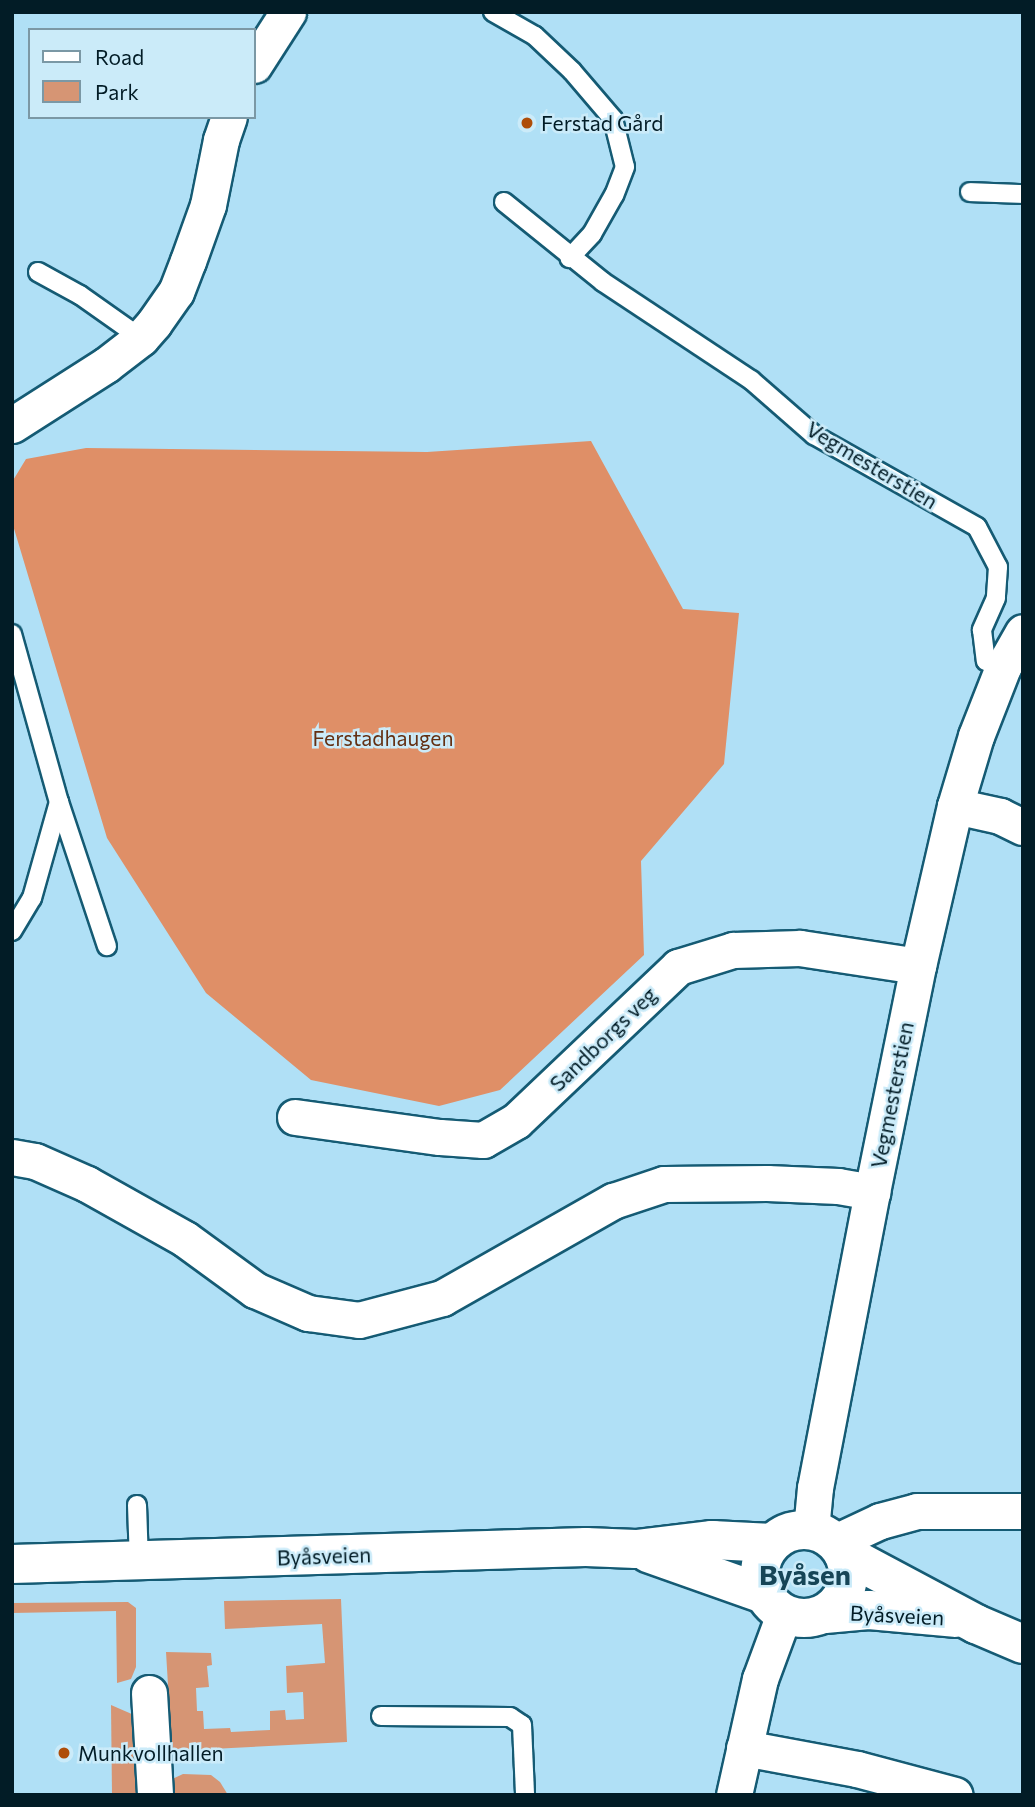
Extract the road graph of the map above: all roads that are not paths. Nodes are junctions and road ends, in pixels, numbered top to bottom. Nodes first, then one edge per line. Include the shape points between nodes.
1 (288, 12) edge
2 (493, 12) edge
3 (256, 62) edge
4 (228, 119) edge
5 (970, 192) dead end
6 (1023, 194) edge
7 (504, 202) dead end
8 (570, 258) junction
9 (38, 272) dead end
10 (141, 338) junction
11 (12, 425) edge
12 (12, 634) edge
13 (1022, 635) edge
14 (1003, 667) junction
15 (59, 802) junction
16 (955, 806) junction
17 (1023, 827) edge
18 (12, 931) edge
19 (107, 946) dead end
20 (918, 966) junction
21 (295, 1117) dead end
22 (12, 1157) edge
23 (872, 1192) junction
24 (137, 1505) dead end
25 (1023, 1511) edge
26 (830, 1541) junction
27 (772, 1543) junction
28 (636, 1549) junction
29 (139, 1562) junction
30 (12, 1564) edge
31 (774, 1604) junction
32 (825, 1614) junction
33 (968, 1619) junction
34 (1023, 1644) edge
35 (149, 1693) dead end
36 (382, 1716) dead end
37 (744, 1748) junction
38 (155, 1795) edge
39 (525, 1795) edge
40 (734, 1795) edge
41 (955, 1795) edge

1 - 3 street
2 - 8 lane via 535,36 613,119 625,167 592,234
4 - 10 street via 208,205 176,292
5 - 6 lane
7 - 8 lane, Vegmesterstien
8 - 14 lane, Vegmesterstien via 751,380 814,435 977,527 998,566 996,598 982,630 986,660
9 - 10 lane
10 - 11 street
12 - 15 lane
13 - 14 street, Vegmesterstien
14 - 16 street, Vegmesterstien
15 - 18 lane via 32,898
15 - 19 lane
16 - 17 street via 1000,816
16 - 20 street, Vegmesterstien
20 - 21 street, Sandborgs veg via 800,948 733,950 678,967 516,1121 483,1140
20 - 23 street, Vegmesterstien
22 - 23 street via 35,1161 87,1184 184,1239 255,1290 307,1312 359,1320 442,1298 613,1201 664,1184 767,1183
23 - 26 street, Vegmesterstien via 815,1488
24 - 29 lane
25 - 26 street via 917,1511
26 - 27 main road via 783,1534
26 - 32 main road via 848,1566 845,1593
26 - 33 main road, Byåsveien
27 - 28 main road, Byåsveien via 712,1540
27 - 31 main road via 760,1567
28 - 29 main road, Byåsveien
28 - 31 main road, Byåsveien
29 - 30 main road, Byåsveien
31 - 32 main road via 797,1619
31 - 37 street
32 - 33 main road, Byåsveien via 869,1610
33 - 34 main road, Byåsveien
35 - 38 street
36 - 39 lane via 510,1717 522,1725
37 - 40 street
37 - 41 street via 857,1769

